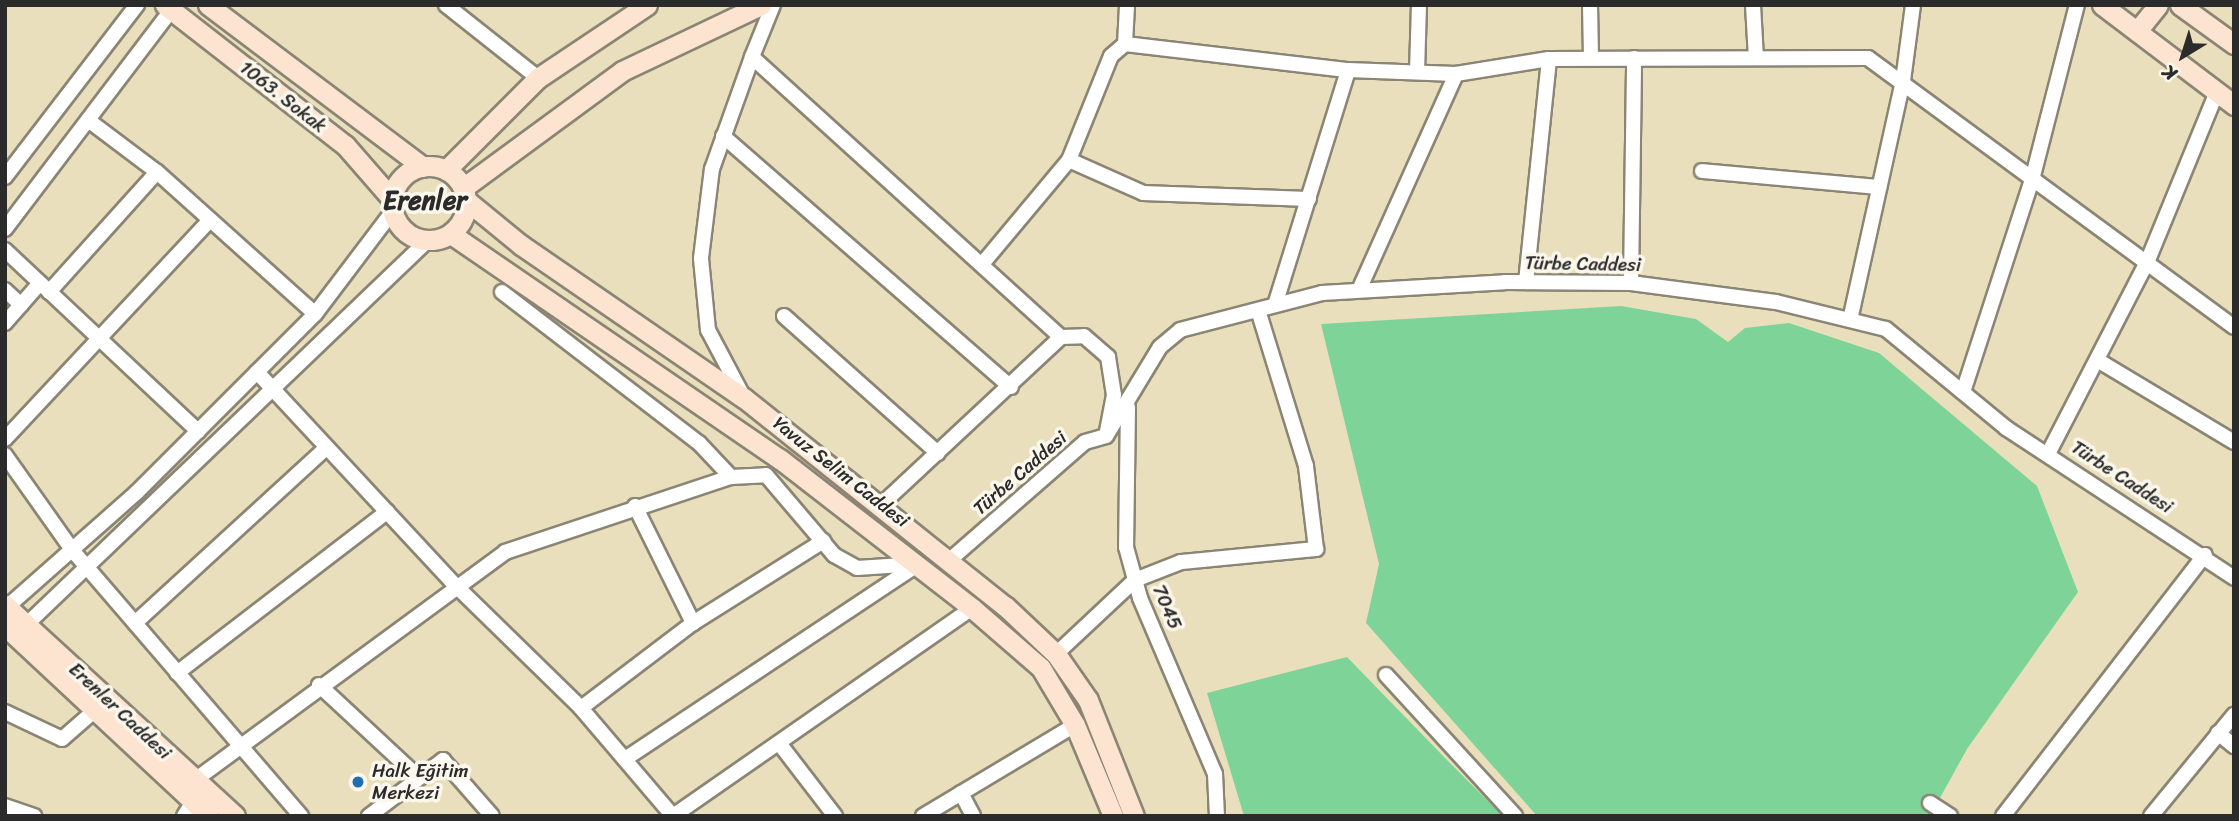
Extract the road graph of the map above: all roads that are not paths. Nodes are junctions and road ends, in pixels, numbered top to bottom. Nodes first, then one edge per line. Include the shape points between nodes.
1 (137, 5) edge
2 (208, 5) edge
3 (446, 5) edge
4 (647, 5) edge
5 (761, 5) edge
6 (773, 5) edge
7 (1127, 5) edge
8 (1419, 5) edge
9 (1590, 5) edge
10 (1753, 5) edge
11 (1913, 5) edge
12 (2077, 5) edge
13 (2102, 5) edge
14 (2158, 5) edge
15 (2180, 5) edge
16 (171, 7) edge
17 (2137, 31) junction
18 (1125, 44) junction
19 (2234, 44) edge
20 (752, 57) junction
21 (1549, 58) junction
22 (1591, 58) junction
23 (1634, 58) junction
24 (1756, 58) junction
25 (1348, 70) junction
26 (1417, 72) junction
27 (1456, 74) junction
28 (538, 78) junction
29 (1903, 81) junction
30 (2217, 92) junction
31 (2234, 104) edge
32 (88, 120) junction
33 (723, 135) junction
34 (1069, 160) junction
35 (423, 167) junction
36 (446, 170) junction
37 (1702, 171) dead end
38 (157, 172) junction
39 (2033, 176) junction
40 (5, 177) edge
41 (1880, 187) junction
42 (465, 194) junction
43 (1309, 199) junction
44 (392, 205) junction
45 (210, 220) junction
46 (5, 229) edge
47 (451, 234) junction
48 (427, 241) junction
49 (5, 250) edge
50 (2148, 260) junction
51 (984, 263) junction
52 (1526, 282) junction
53 (1631, 284) junction
54 (45, 287) junction
55 (5, 290) edge
56 (1359, 290) junction
57 (502, 292) dead end
58 (21, 305) junction
59 (1275, 305) junction
60 (1258, 310) junction
61 (315, 314) junction
62 (784, 316) dead end
63 (1850, 320) junction
64 (5, 323) edge
65 (2234, 327) edge
66 (1061, 337) junction
67 (99, 339) junction
68 (2099, 361) junction
69 (257, 372) junction
70 (1010, 387) junction
71 (274, 391) junction
72 (1963, 392) junction
73 (744, 398) junction
74 (1128, 405) junction
75 (198, 431) junction
76 (1106, 436) junction
77 (5, 439) edge
78 (2234, 442) edge
79 (327, 447) junction
80 (2049, 452) junction
81 (938, 453) junction
82 (5, 455) edge
83 (731, 477) junction
84 (882, 504) junction
85 (635, 506) junction
86 (387, 512) junction
87 (823, 541) junction
88 (74, 551) junction
89 (2205, 555) junction
90 (952, 558) junction
91 (918, 564) junction
92 (85, 565) junction
93 (2234, 578) edge
94 (1135, 580) junction
95 (456, 586) junction
96 (972, 608) junction
97 (6, 613) edge
98 (135, 623) junction
99 (693, 623) junction
100 (26, 625) junction
101 (1056, 654) junction
102 (177, 673) junction
103 (1386, 675) dead end
104 (319, 685) junction
105 (581, 708) junction
106 (94, 711) junction
107 (5, 712) edge
108 (2234, 715) edge
109 (1075, 725) junction
110 (2218, 733) junction
111 (237, 743) junction
112 (779, 743) junction
113 (2234, 747) edge
114 (625, 760) junction
115 (418, 778) junction
116 (961, 793) junction
117 (194, 796) edge
118 (1930, 803) dead end
119 (5, 806) edge
120 (34, 816) edge
121 (209, 816) edge
122 (235, 816) edge
123 (300, 816) edge
124 (369, 816) edge
125 (492, 816) edge
126 (673, 816) edge
127 (835, 816) edge
128 (923, 816) edge
129 (974, 816) edge
130 (1113, 816) edge
131 (1134, 816) edge
132 (1217, 816) edge
133 (1515, 816) edge
134 (1950, 816) edge
135 (2003, 816) edge
136 (2151, 816) edge

1 - 40 street
2 - 35 main road, 1063. Sokak
3 - 28 street
4 - 28 main road
5 - 42 main road via 622,71
6 - 20 street
7 - 18 street
8 - 26 street
9 - 22 street
10 - 24 street
11 - 29 street
12 - 39 street
13 - 17 main road
14 - 17 main road
15 - 19 main road
16 - 32 street
16 - 44 main road, 1063. Sokak via 345,145
17 - 30 main road
18 - 25 street
18 - 34 street via 1111,56
20 - 33 street
20 - 51 street
21 - 22 street
21 - 27 street
21 - 52 street
22 - 23 street
23 - 24 street
23 - 53 street
24 - 29 street via 1868,58
25 - 26 street
25 - 43 street
26 - 27 street
27 - 56 street
28 - 36 main road
29 - 39 street
29 - 41 street
30 - 31 main road
30 - 50 street
32 - 38 street
32 - 46 street
33 - 70 street
33 - 73 street via 712,169 701,258 708,330
34 - 43 street via 1143,193
34 - 51 street
35 - 36 main road
35 - 44 main road via 402,178
36 - 42 main road
37 - 41 street
38 - 45 street
38 - 54 street
39 - 50 street
39 - 72 street
41 - 63 street
42 - 47 main road
42 - 73 main road, Yavuz Selim Caddesi via 521,246
43 - 59 street
44 - 48 main road via 404,231
44 - 61 street
45 - 61 street
45 - 67 street
47 - 48 main road
47 - 91 main road, Yavuz Selim Caddesi via 609,337
48 - 71 street
49 - 54 street
50 - 65 street
50 - 68 street
51 - 66 street
52 - 53 street, Türbe Caddesi
52 - 56 street, Türbe Caddesi
53 - 63 street, Türbe Caddesi via 1776,302
54 - 58 street
54 - 67 street
55 - 58 street
56 - 59 street, Türbe Caddesi
57 - 83 street via 699,443
58 - 64 street
59 - 60 street, Türbe Caddesi
60 - 74 street, Türbe Caddesi via 1180,330 1160,347
60 - 94 street via 1306,466 1315,549 1181,562
61 - 69 street
62 - 81 street
63 - 72 street, Türbe Caddesi via 1886,329
66 - 70 street
66 - 76 street via 1084,336 1108,356 1114,395
67 - 75 street
67 - 77 street
68 - 78 street
68 - 80 street
69 - 71 street
69 - 75 street
70 - 81 street
71 - 79 street
71 - 92 street
72 - 80 street, Türbe Caddesi
73 - 84 main road, Yavuz Selim Caddesi
74 - 76 street, Türbe Caddesi
74 - 94 street, 7045 via 1123,472 1126,547
75 - 88 street
76 - 90 street, Türbe Caddesi via 1084,442
79 - 86 street
79 - 98 street
80 - 89 street, Türbe Caddesi
81 - 84 street
82 - 88 street
83 - 85 street
83 - 87 street via 766,475
84 - 90 main road, Yavuz Selim Caddesi
85 - 95 street via 505,552
85 - 99 street
86 - 95 street
86 - 102 street
87 - 91 street via 857,568
87 - 99 street
88 - 92 street
88 - 97 street
89 - 93 street, Türbe Caddesi
89 - 135 street
90 - 101 main road, Yavuz Selim Caddesi
91 - 96 main road, Yavuz Selim Caddesi
91 - 114 street via 860,597
92 - 98 street
92 - 100 street
94 - 101 street
94 - 132 street, 7045 via 1215,774
95 - 104 street
95 - 105 street
96 - 109 main road, Yavuz Selim Caddesi via 1041,668
96 - 112 street
97 - 100 main road, Erenler Caddesi
97 - 106 main road, Erenler Caddesi
98 - 102 street
99 - 105 street
100 - 117 main road, Erenler Caddesi
101 - 131 main road, Yavuz Selim Caddesi via 1088,700
102 - 111 street
103 - 133 street
104 - 111 street
104 - 115 street
105 - 114 street
106 - 107 street via 62,739
106 - 117 main road, Erenler Caddesi
108 - 110 street
109 - 116 street
109 - 130 main road, Yavuz Selim Caddesi
110 - 113 street
110 - 136 street
111 - 117 street
111 - 123 street
112 - 126 street
112 - 127 street
114 - 126 street
115 - 124 street
115 - 125 street via 443,760
116 - 128 street
116 - 129 street
117 - 121 main road, Erenler Caddesi
117 - 122 main road, Erenler Caddesi
118 - 134 street
119 - 120 street

